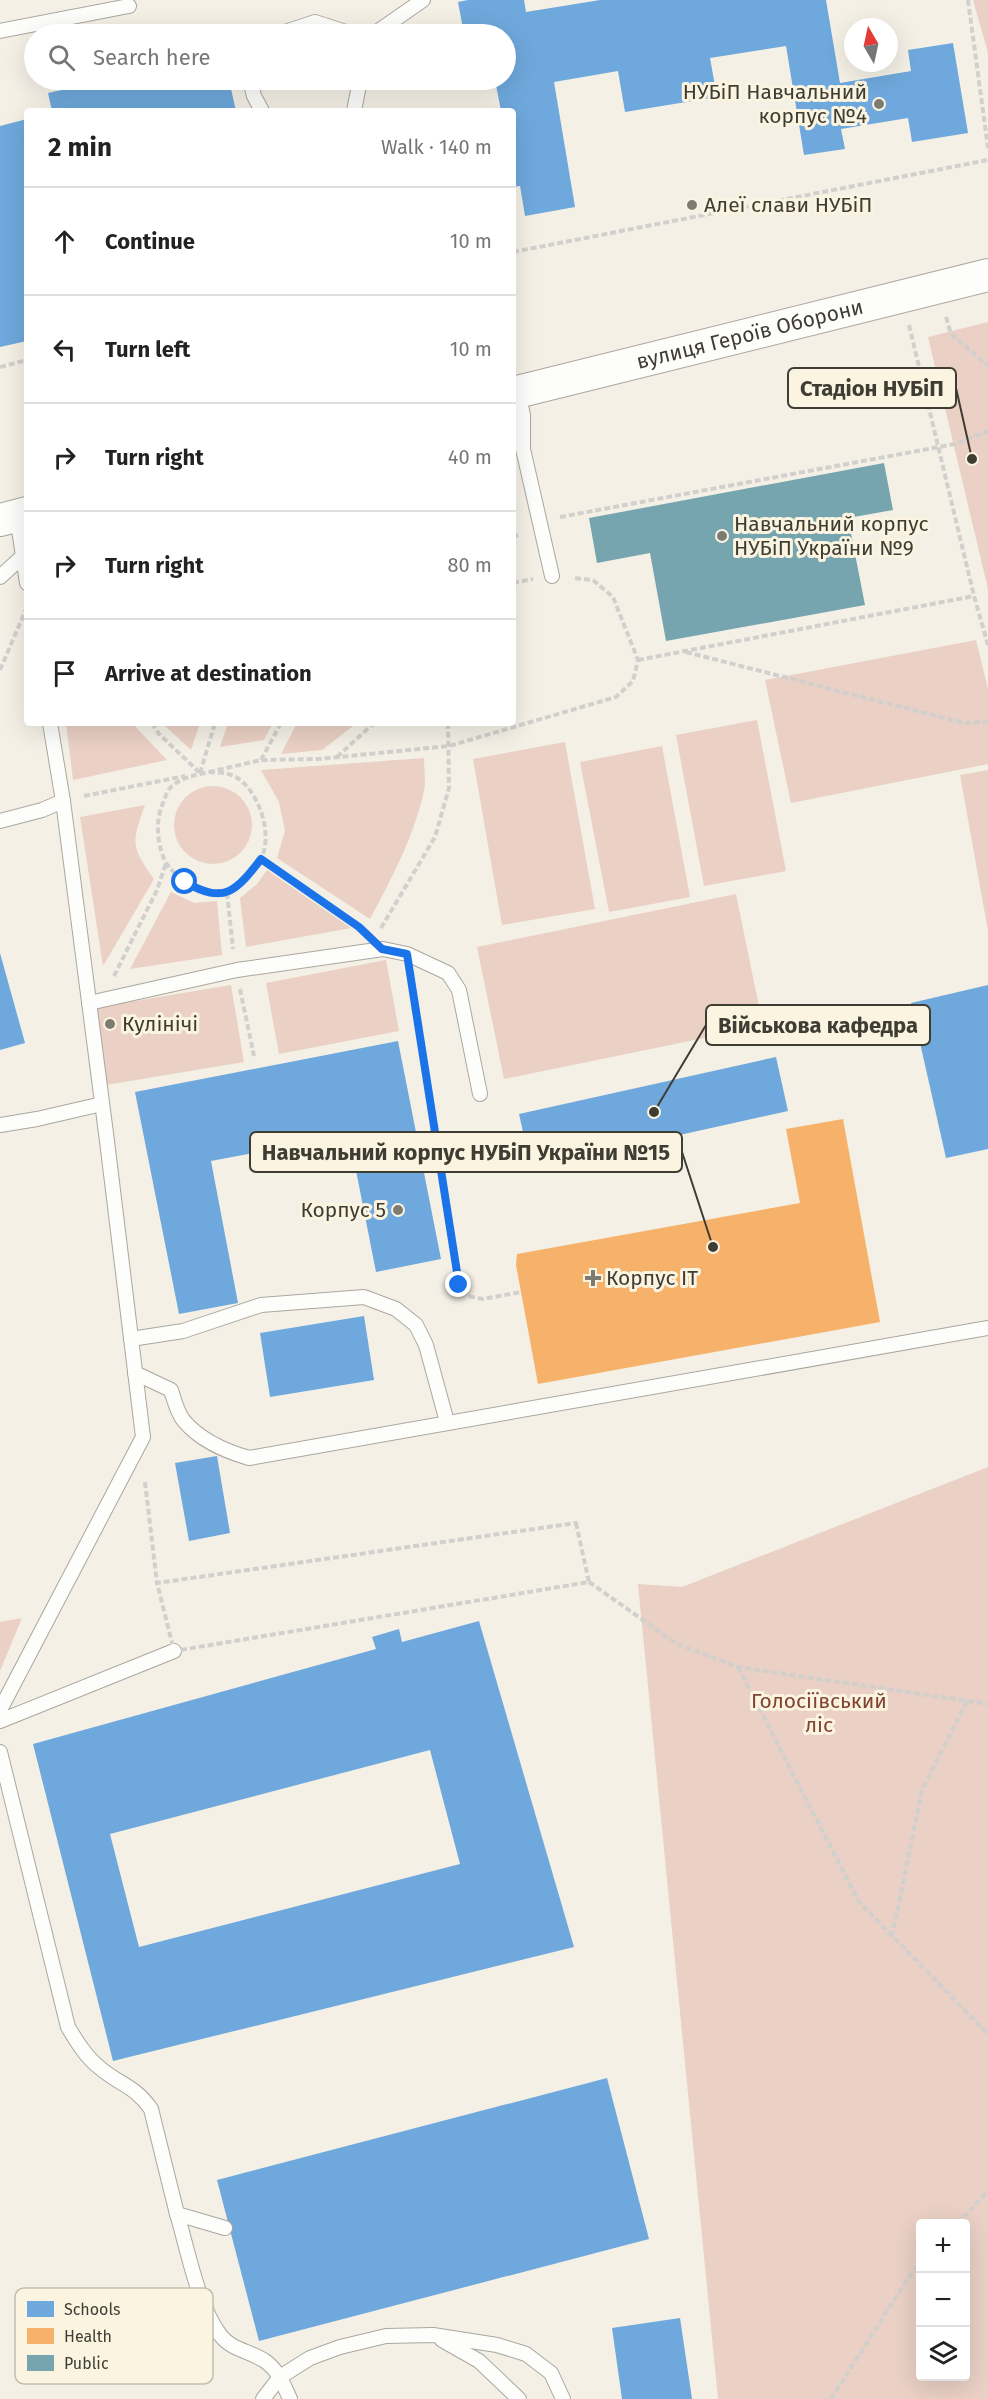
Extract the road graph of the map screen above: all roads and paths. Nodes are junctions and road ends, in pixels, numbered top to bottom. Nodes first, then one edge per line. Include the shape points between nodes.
1 (423, 0) edge
2 (968, 0) edge
3 (129, 6) dead end
4 (36, 24) edge
5 (388, 24) edge
6 (24, 26) edge
7 (0, 31) edge
8 (252, 90) edge
9 (358, 90) edge
10 (260, 108) edge
11 (355, 108) edge
12 (988, 148) edge
13 (988, 160) edge
14 (516, 251) edge
15 (988, 275) edge
16 (946, 316) dead end
17 (909, 324) dead end
18 (24, 361) edge
19 (988, 366) edge
20 (0, 367) edge
21 (516, 392) edge
22 (516, 395) edge
23 (988, 431) edge
24 (939, 447) junction
25 (14, 516) edge
26 (539, 521) junction
27 (516, 536) edge
28 (23, 556) junction
29 (24, 563) edge
30 (552, 576) junction
31 (0, 577) edge
32 (516, 582) edge
33 (974, 596) junction
34 (24, 615) edge
35 (988, 645) edge
36 (684, 652) junction
37 (638, 660) junction
38 (0, 670) edge
39 (988, 722) edge
40 (50, 726) edge
41 (154, 726) edge
42 (214, 726) edge
43 (280, 726) edge
44 (371, 726) edge
45 (448, 726) edge
46 (449, 746) junction
47 (337, 757) junction
48 (261, 760) junction
49 (209, 772) junction
50 (200, 773) junction
51 (188, 776) junction
52 (63, 801) junction
53 (0, 821) edge
54 (261, 859) junction
55 (166, 862) junction
56 (227, 893) junction
57 (378, 945) junction
58 (407, 954) junction
59 (237, 970) junction
60 (104, 998) junction
61 (89, 1003) junction
62 (254, 1056) dead end
63 (480, 1094) dead end
64 (102, 1104) junction
65 (0, 1125) edge
66 (521, 1292) dead end
67 (988, 1328) edge
68 (131, 1339) junction
69 (135, 1373) junction
70 (447, 1422) junction
71 (143, 1437) junction
72 (589, 1582) junction
73 (157, 1583) junction
74 (174, 1651) junction
75 (738, 1667) junction
76 (968, 1701) junction
77 (988, 1704) edge
78 (0, 1710) edge
79 (0, 1721) edge
80 (0, 1752) edge
81 (892, 1937) junction
82 (988, 2034) edge
83 (988, 2190) edge
84 (177, 2214) junction
85 (961, 2219) edge
86 (225, 2229) dead end
87 (916, 2268) edge
88 (200, 2288) edge
89 (213, 2324) edge
90 (433, 2335) junction
91 (280, 2377) junction
92 (263, 2399) edge
93 (290, 2399) edge
94 (519, 2399) edge
95 (563, 2399) edge
96 (831, 2399) edge

1 - 5 lane
2 - 12 path
3 - 4 lane
6 - 7 lane
8 - 10 lane
9 - 11 lane
13 - 14 path
15 - 21 street, вулиця Героїв Оборони
16 - 19 path via 951,333
17 - 24 path
18 - 20 path
22 - 26 lane via 523,415 523,449
23 - 24 path
24 - 26 path
24 - 33 path
25 - 28 lane
26 - 27 path
26 - 30 lane
28 - 29 lane
28 - 31 lane
30 - 32 path
30 - 37 path via 593,580 613,597
33 - 35 path
33 - 36 path
34 - 38 path
36 - 37 path
36 - 39 path via 964,723
37 - 46 path via 633,681 616,697
40 - 52 lane
41 - 50 path
42 - 50 path
43 - 48 path
44 - 47 path
45 - 46 path
46 - 47 path
46 - 57 path via 449,788 435,837
47 - 48 path
48 - 49 path
49 - 50 path
49 - 54 path via 233,775 255,794 266,828
50 - 51 path
51 - 52 path
51 - 55 path via 169,788 159,812 157,833
52 - 53 lane
52 - 61 lane
54 - 56 path
54 - 57 path via 359,927
55 - 56 path via 185,882 205,893
55 - 60 path via 158,890
56 - 59 path
57 - 58 lane
57 - 59 lane
58 - 63 lane via 448,973 459,990
58 - 66 path via 459,1285 468,1296 483,1299
59 - 60 lane
59 - 62 path
60 - 61 lane
61 - 64 lane
64 - 65 lane
64 - 68 lane
67 - 70 lane
68 - 69 lane
68 - 70 lane via 183,1331 261,1305 364,1297 396,1309 416,1325 426,1345
69 - 70 lane via 171,1390 183,1419 200,1435 224,1450 249,1458
69 - 71 lane
71 - 73 path via 146,1506
71 - 78 lane
72 - 73 path via 576,1523
72 - 74 path
72 - 75 path via 677,1644
73 - 74 path
74 - 79 lane
75 - 76 path
75 - 81 path via 859,1902
76 - 77 path
76 - 81 path via 922,1790
80 - 84 lane via 68,2027 82,2051 100,2069 134,2089 151,2109
81 - 82 path
83 - 85 path
84 - 86 lane
84 - 88 lane
87 - 96 path
89 - 91 lane via 223,2338 265,2361
90 - 91 lane via 386,2336 339,2347 309,2358
90 - 94 lane via 479,2361
90 - 95 lane via 497,2345 526,2354 550,2373
91 - 92 lane
91 - 93 lane

